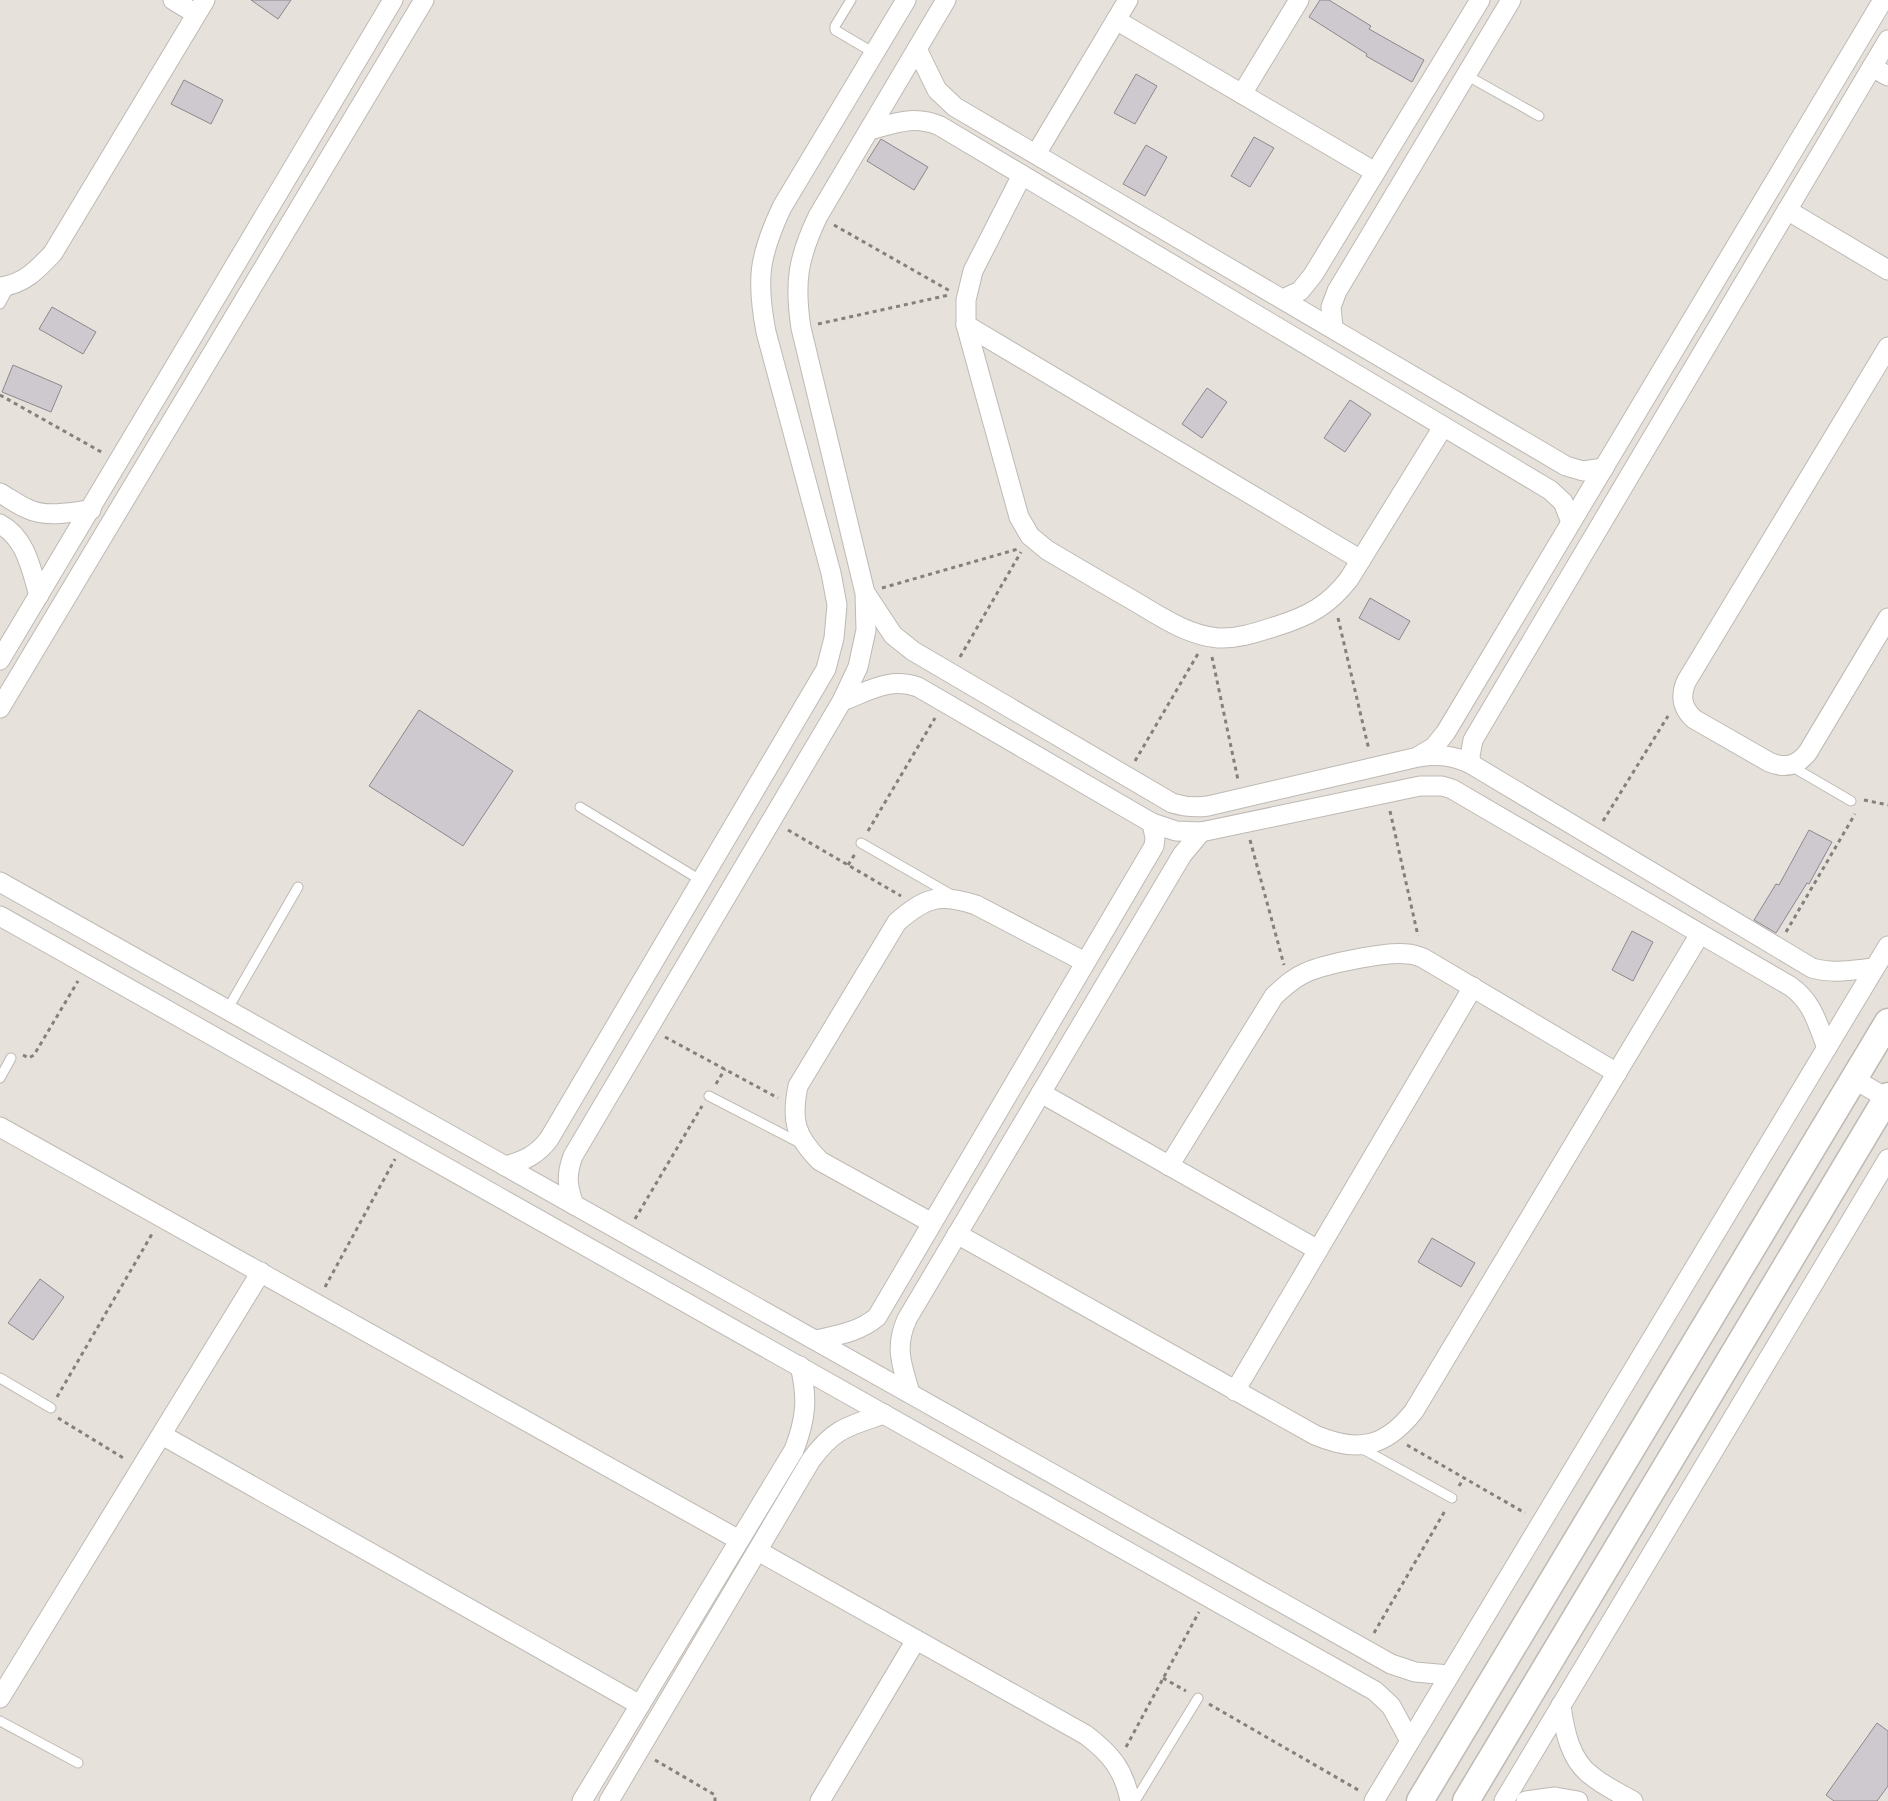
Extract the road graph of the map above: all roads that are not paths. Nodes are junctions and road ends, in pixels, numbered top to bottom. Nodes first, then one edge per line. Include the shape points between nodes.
1 (173, 0) edge
2 (393, 0) edge
3 (424, 0) edge
4 (851, 0) edge
5 (906, 0) edge
6 (946, 0) edge
7 (1128, 0) edge
8 (1299, 0) edge
9 (1480, 0) edge
10 (1511, 0) edge
11 (1883, 0) edge
12 (201, 7) edge
13 (1116, 20) junction
14 (1888, 40) edge
15 (918, 49) junction
16 (874, 53) junction
17 (1880, 72) edge
18 (1466, 75) junction
19 (1242, 94) junction
20 (1539, 116) dead end
21 (1806, 129) junction
22 (870, 130) junction
23 (1828, 142) junction
24 (1036, 154) junction
25 (1376, 172) junction
26 (1022, 175) junction
27 (1787, 210) junction
28 (255, 233) junction
29 (277, 246) junction
30 (1888, 270) edge
31 (5, 286) edge
32 (1283, 299) junction
33 (0, 304) edge
34 (966, 325) junction
35 (1332, 328) junction
36 (1888, 347) edge
37 (1443, 427) junction
38 (831, 450) junction
39 (800, 458) junction
40 (1604, 468) junction
41 (1, 497) edge
42 (90, 510) junction
43 (1571, 522) junction
44 (0, 524) edge
45 (1361, 560) junction
46 (865, 593) junction
47 (39, 595) junction
48 (1888, 618) edge
49 (0, 660) edge
50 (842, 701) junction
51 (0, 708) edge
52 (1418, 756) junction
53 (1471, 764) junction
54 (1791, 766) junction
55 (1851, 801) road end
56 (580, 807) dead end
57 (1152, 823) junction
58 (1200, 832) junction
59 (861, 843) road end
60 (702, 881) junction
61 (0, 882) edge
62 (298, 886) dead end
63 (957, 898) junction
64 (0, 916) edge
65 (1700, 934) junction
66 (1888, 946) edge
67 (1085, 962) junction
68 (1874, 968) junction
69 (1473, 987) junction
70 (226, 1010) junction
71 (1888, 1022) edge
72 (1827, 1048) junction
73 (11, 1058) road end
74 (1617, 1072) junction
75 (0, 1078) edge
76 (1854, 1079) junction
77 (1040, 1093) junction
78 (709, 1096) road end
79 (1888, 1098) edge
80 (0, 1127) edge
81 (805, 1146) junction
82 (1888, 1159) edge
83 (505, 1166) junction
84 (1169, 1166) junction
85 (574, 1205) junction
86 (932, 1223) junction
87 (957, 1234) junction
88 (1318, 1250) junction
89 (668, 1258) junction
90 (261, 1272) junction
91 (654, 1284) junction
92 (884, 1305) junction
93 (907, 1319) junction
94 (816, 1340) junction
95 (800, 1366) junction
96 (0, 1378) edge
97 (1235, 1391) junction
98 (910, 1394) junction
99 (51, 1408) road end
100 (884, 1414) junction
101 (162, 1435) junction
102 (1357, 1446) junction
103 (794, 1450) junction
104 (811, 1460) junction
105 (1452, 1498) road end
106 (739, 1540) junction
107 (758, 1551) junction
108 (916, 1640) junction
109 (1392, 1664) junction
110 (1449, 1674) junction
111 (1375, 1690) junction
112 (0, 1698) edge
113 (1198, 1698) road end
114 (640, 1705) junction
115 (1561, 1705) junction
116 (0, 1721) edge
117 (1410, 1741) junction
118 (78, 1763) dead end
119 (1374, 1800) edge
120 (582, 1801) edge
121 (610, 1801) edge
122 (820, 1801) edge
123 (1130, 1801) edge
124 (1135, 1801) edge
125 (1420, 1801) edge
126 (1466, 1801) edge
127 (1504, 1801) edge
128 (1526, 1801) edge
129 (1578, 1801) edge
130 (1633, 1801) edge

1 - 12 street
2 - 28 street
3 - 29 street
4 - 16 lane via 835,30
5 - 16 street
6 - 15 street
7 - 13 street
8 - 19 street
9 - 25 street
10 - 18 street
11 - 21 street
12 - 31 street via 53,254 34,274
13 - 19 street
13 - 24 street
14 - 17 street
15 - 22 street
15 - 24 street via 931,79 946,99
16 - 39 street via 782,206 768,236 761,268 760,300 766,332
17 - 23 street
18 - 20 lane
18 - 35 street via 1337,291 1331,308
19 - 25 street
21 - 23 street
21 - 40 street
22 - 26 street via 914,119 928,121
22 - 38 street via 818,216 798,271 797,300 801,328
23 - 27 street
24 - 32 street
25 - 32 street via 1307,284
26 - 34 street via 973,271 966,300
26 - 37 street
27 - 30 street
27 - 53 street via 1473,740
28 - 29 street
28 - 42 street
29 - 51 street
31 - 33 lane
32 - 35 street
34 - 45 street
34 - 45 street via 1019,517 1030,536 1047,550 1179,627 1208,636 1231,638 1301,618 1323,606 1341,589
35 - 40 street via 1566,466 1583,471
36 - 54 street via 1682,692 1684,707 1694,719 1769,762
37 - 43 street via 1550,490 1563,502
37 - 45 street
38 - 39 street
38 - 46 street
39 - 60 street via 831,573 836,605 834,638 826,669
40 - 43 street
41 - 42 street via 40,513
42 - 47 street
43 - 52 street via 1446,732 1434,746
44 - 47 street via 21,542
46 - 50 street via 866,630 858,667
46 - 52 street via 902,644 1182,806 1199,808
47 - 49 street
48 - 54 street via 1808,752
50 - 57 street via 894,682 918,687
50 - 85 street via 573,1156 567,1180
52 - 53 street via 1446,755
53 - 68 street via 1812,968 1824,972
54 - 55 lane
56 - 60 lane
57 - 58 street via 1176,831
57 - 67 street via 1154,846
58 - 65 street via 1431,785 1452,790
58 - 77 street via 1182,854
59 - 63 lane
60 - 83 street via 549,1139 532,1157
61 - 70 street
62 - 70 lane
63 - 67 street
63 - 81 street via 936,899 917,906 892,930 798,1086 794,1106 796,1127
64 - 91 street
65 - 72 street via 1798,992 1811,1008
65 - 74 street
66 - 68 street
67 - 86 street
68 - 72 street
69 - 74 street
69 - 84 street via 1423,958 1409,954 1379,956 1324,967 1288,983 1263,1012
69 - 88 street
70 - 83 street
71 - 76 street
72 - 110 street
73 - 75 lane
74 - 102 street via 1414,1411 1390,1435
76 - 79 street
76 - 125 street
77 - 84 street
77 - 87 street
78 - 81 lane
79 - 126 street
80 - 90 street
81 - 86 street via 820,1161
82 - 115 street
83 - 85 street
84 - 88 street
85 - 89 street
86 - 92 street
87 - 93 street
87 - 97 street
88 - 97 street
89 - 91 street
89 - 94 street
90 - 101 street
90 - 106 street
91 - 95 street
92 - 93 street
92 - 94 street via 865,1327
93 - 98 street via 900,1333 899,1348
94 - 98 street
95 - 100 street
95 - 103 street via 806,1408
96 - 99 lane
97 - 102 street via 1315,1435 1335,1444
98 - 109 street
100 - 104 street via 838,1432
100 - 111 street
101 - 112 street
101 - 114 street
102 - 105 lane
103 - 104 street
103 - 106 street
104 - 107 street
106 - 114 street
107 - 108 street
107 - 121 street
108 - 122 street
108 - 123 street via 1086,1735 1117,1764 1127,1784
109 - 110 street via 1414,1672
109 - 111 street
110 - 117 street
111 - 117 street via 1397,1716
113 - 124 lane
114 - 120 street
115 - 127 street
115 - 130 street via 1566,1734 1578,1760 1590,1775
116 - 118 lane
117 - 119 street
128 - 129 street via 1555,1797

